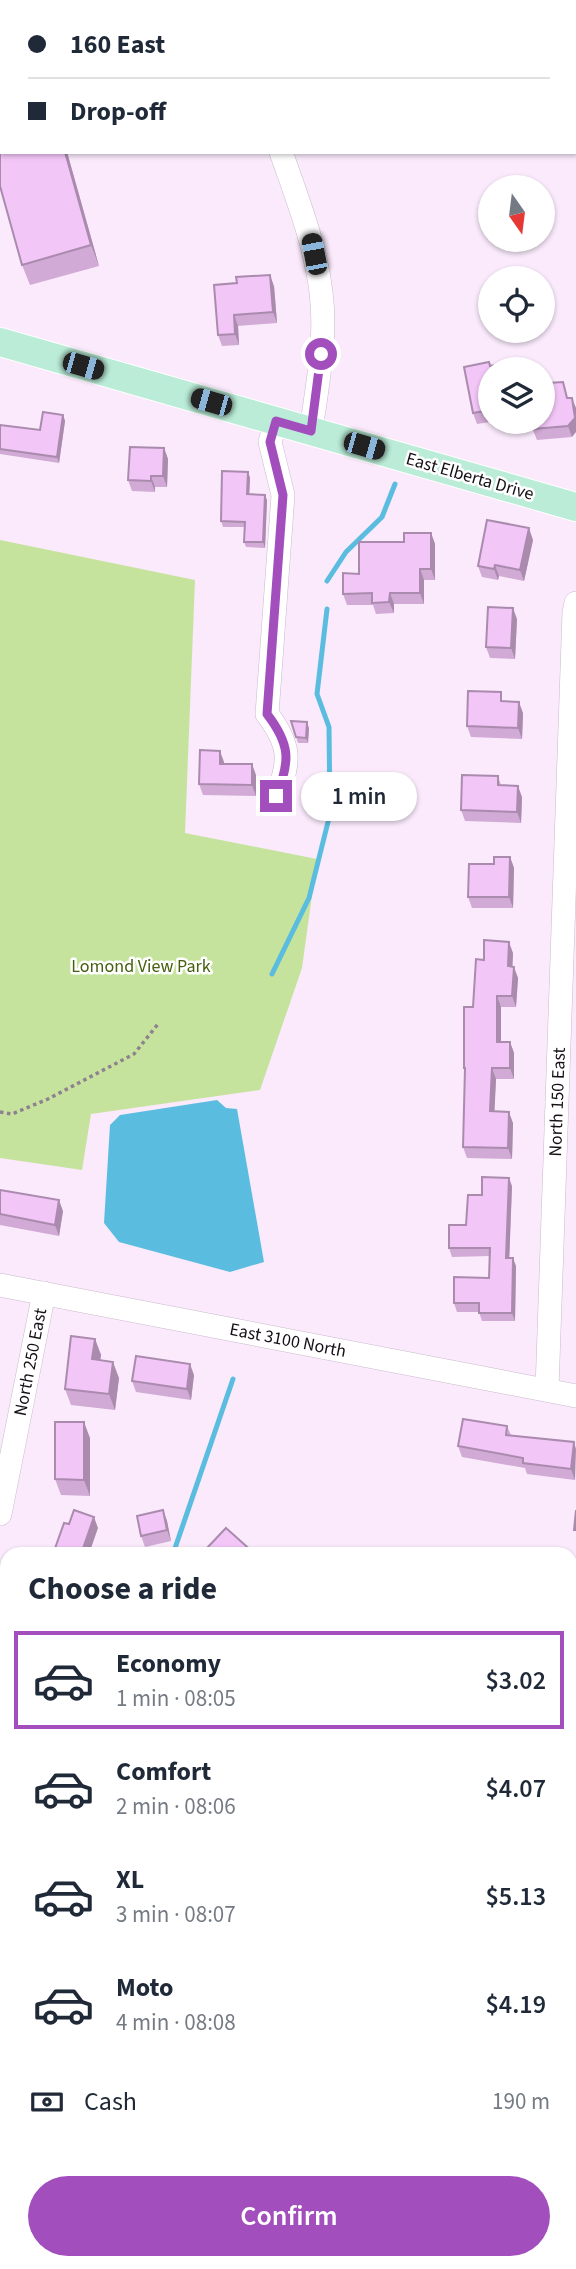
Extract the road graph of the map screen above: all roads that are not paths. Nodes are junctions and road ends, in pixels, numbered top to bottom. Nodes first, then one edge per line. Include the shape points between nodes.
1 (282, 154) edge
2 (0, 342) edge
3 (276, 421) junction
4 (311, 431) junction
5 (576, 507) edge
6 (576, 603) edge
7 (276, 796) dead end
8 (0, 1285) edge
9 (44, 1293) junction
10 (547, 1390) junction
11 (576, 1396) edge
12 (0, 1514) edge

1 - 4 street via 310,235 322,293 321,354
2 - 3 main road, East Elberta Drive
3 - 4 main road, East Elberta Drive
3 - 7 street via 270,442 283,495 267,714 281,733 286,752 284,778
4 - 5 main road, East Elberta Drive
6 - 10 street, North 150 East
8 - 9 street, East 3100 North
9 - 10 street, East 3100 North
9 - 12 street, North 250 East
10 - 11 street, East 3100 North

